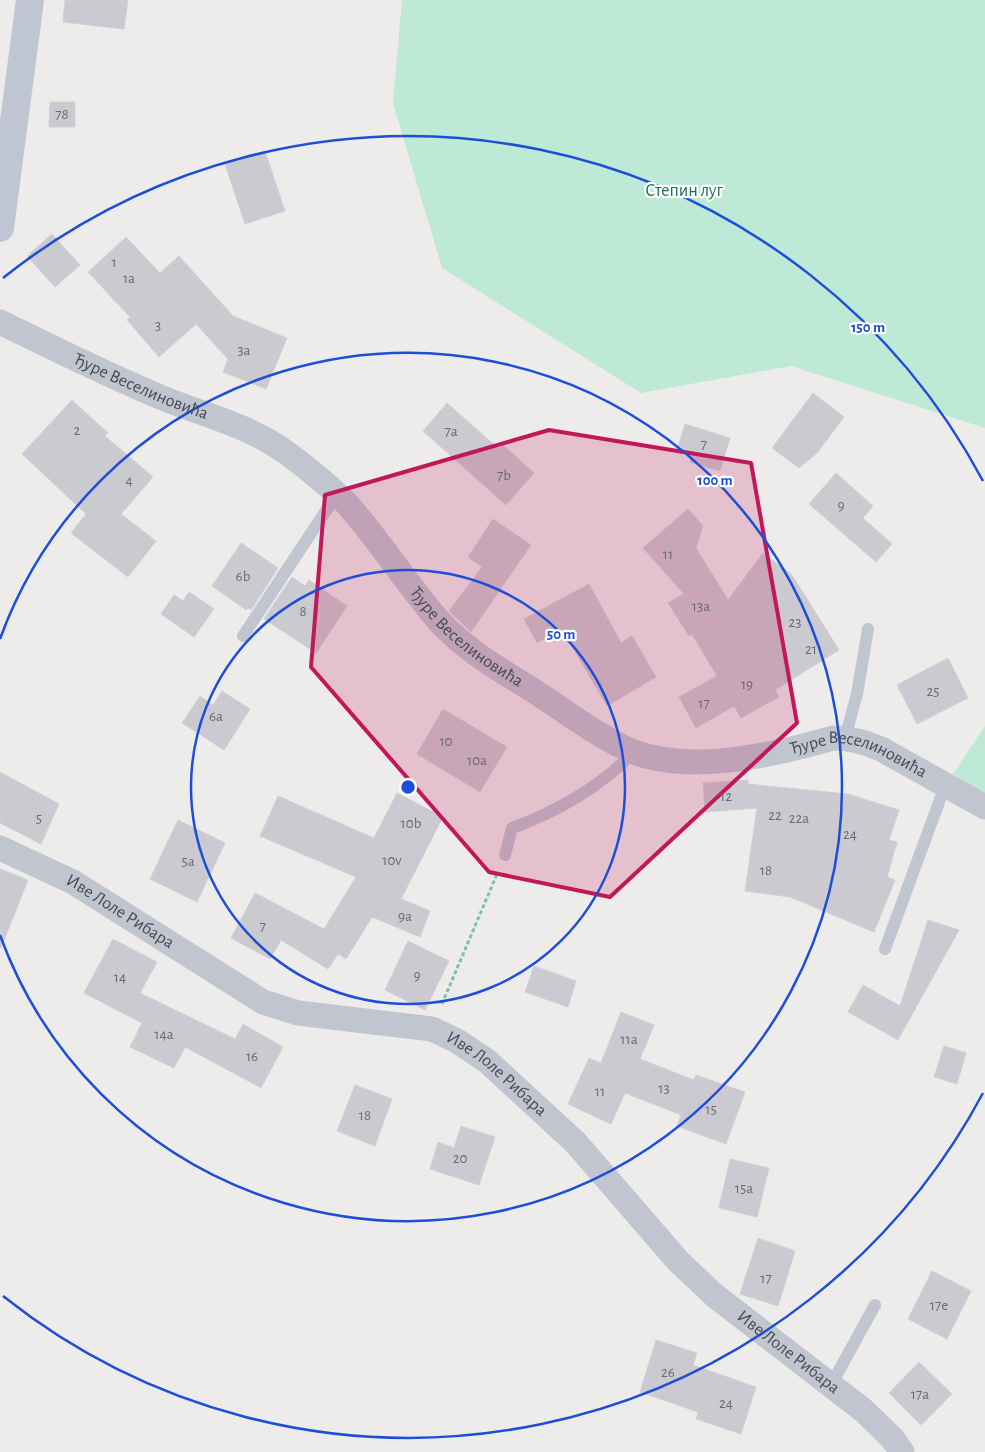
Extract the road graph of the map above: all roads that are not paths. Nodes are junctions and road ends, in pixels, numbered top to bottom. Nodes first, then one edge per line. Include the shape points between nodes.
1 (30, 0) edge
2 (0, 228) edge
3 (0, 322) edge
4 (337, 494) junction
5 (868, 629) dead end
6 (243, 636) dead end
7 (845, 738) junction
8 (633, 752) junction
9 (945, 786) junction
10 (985, 807) edge
11 (0, 848) edge
12 (505, 855) road end
13 (885, 949) dead end
14 (875, 1306) dead end
15 (831, 1385) junction
16 (902, 1452) edge

1 - 2 street
3 - 4 street, Ђуре Веселиновића via 116,378 270,441
4 - 6 lane
4 - 8 street, Ђуре Веселиновића via 437,619 470,652
5 - 7 lane via 857,694
7 - 8 street, Ђуре Веселиновића via 832,738 738,759 661,758
7 - 9 street, Ђуре Веселиновића via 864,741 882,749
8 - 12 lane via 610,776 512,828
9 - 10 street, Ђуре Веселиновића
9 - 13 lane
11 - 15 street, Иве Лоле Рибара via 73,882 263,1002 298,1013 432,1028 457,1041 487,1062 576,1143 685,1268 714,1295
14 - 15 lane
15 - 16 street, Иве Лоле Рибара via 892,1438

